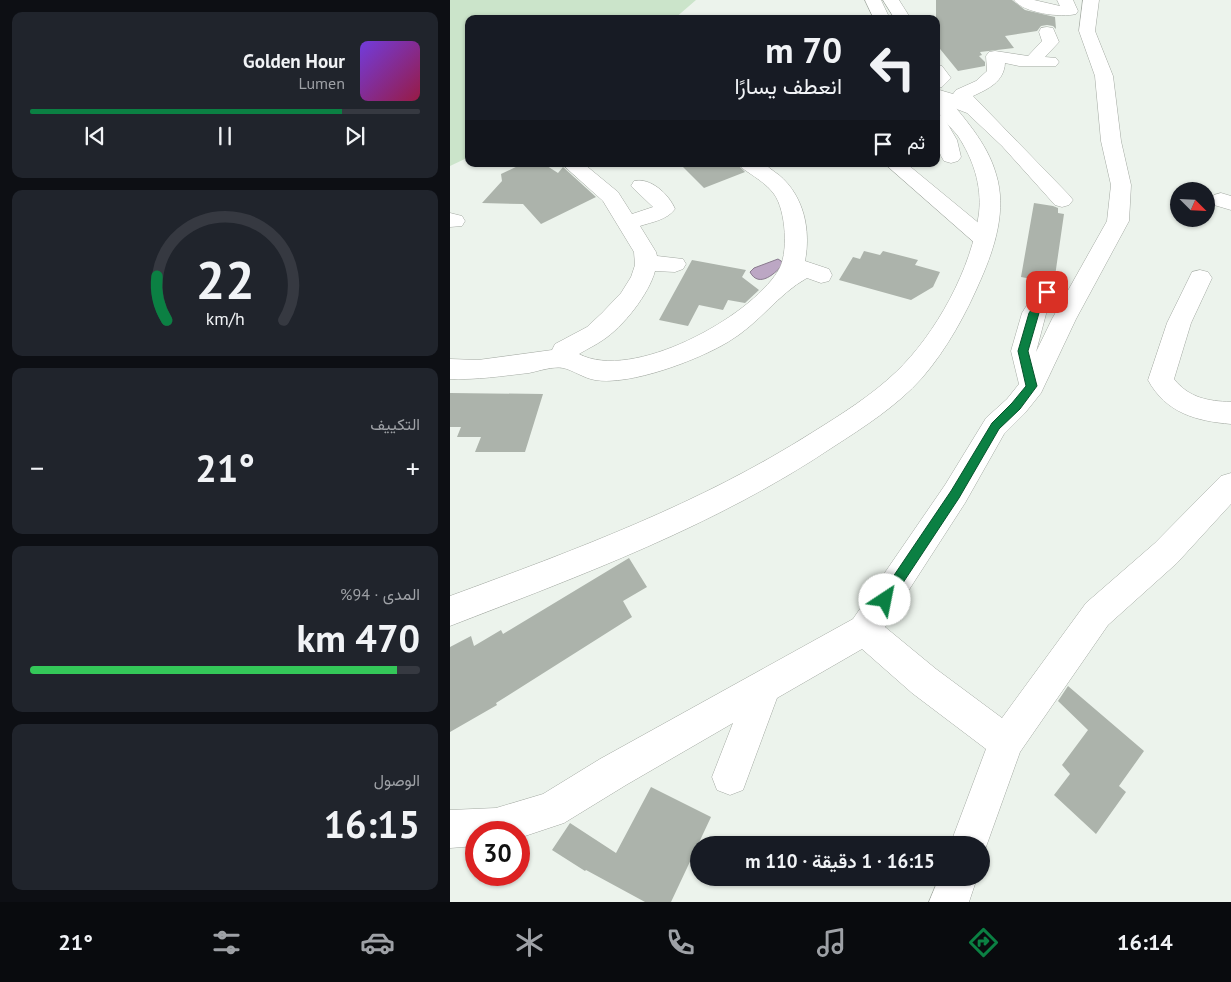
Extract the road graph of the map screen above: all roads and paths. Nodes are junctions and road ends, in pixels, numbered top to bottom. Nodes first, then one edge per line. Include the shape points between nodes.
1 (873, 0) edge
2 (891, 0) edge
3 (1022, 0) edge
4 (1065, 0) edge
5 (1091, 0) edge
6 (880, 15) edge
7 (900, 15) edge
8 (1043, 51) dead end
9 (940, 75) edge
10 (940, 87) edge
11 (940, 102) edge
12 (940, 105) edge
13 (974, 109) junction
14 (940, 113) edge
15 (951, 157) dead end
16 (576, 167) edge
17 (754, 167) edge
18 (899, 167) edge
19 (641, 186) dead end
20 (1062, 200) dead end
21 (627, 223) junction
22 (984, 238) junction
23 (675, 264) dead end
24 (646, 265) junction
25 (821, 276) dead end
26 (1200, 278) dead end
27 (784, 281) junction
28 (1047, 292) dead end
29 (714, 319) dead end
30 (566, 358) junction
31 (649, 365) junction
32 (450, 369) edge
33 (1032, 386) junction
34 (1231, 413) edge
35 (1231, 485) edge
36 (450, 610) edge
37 (864, 630) junction
38 (764, 687) junction
39 (1006, 742) junction
40 (730, 777) dead end
41 (450, 829) edge
42 (973, 836) edge
43 (955, 886) edge
44 (949, 902) edge

1 - 6 street
2 - 7 street
3 - 4 street via 1031,6 1070,11
5 - 33 street via 1087,30 1104,76 1110,141 1121,185 1118,221 1064,319
8 - 13 street via 1019,61 995,56 997,71 990,80 962,94
9 - 10 street
11 - 13 street
12 - 22 street via 982,162 988,179 990,196
13 - 20 street
14 - 15 street
16 - 21 street via 611,196
17 - 27 street via 781,187 791,202 796,243 794,262
18 - 22 street
19 - 21 street via 662,203 664,209
21 - 24 street via 645,252
22 - 36 street via 958,308 923,359 866,411 819,444 725,499 597,555
23 - 24 street
24 - 30 street via 629,299 596,333 564,351
25 - 27 street via 806,269
26 - 34 street via 1179,323 1161,380 1171,396 1190,406
27 - 31 street via 754,311 710,341 684,354
28 - 33 street via 1034,313 1023,351
29 - 31 street
30 - 31 street via 590,370
30 - 32 street via 478,370
33 - 37 street via 996,426 955,494
35 - 39 street via 1166,553 1097,614
37 - 38 street
37 - 39 street via 924,682
38 - 40 street
38 - 41 street via 550,810 496,827
39 - 42 street
43 - 44 street

